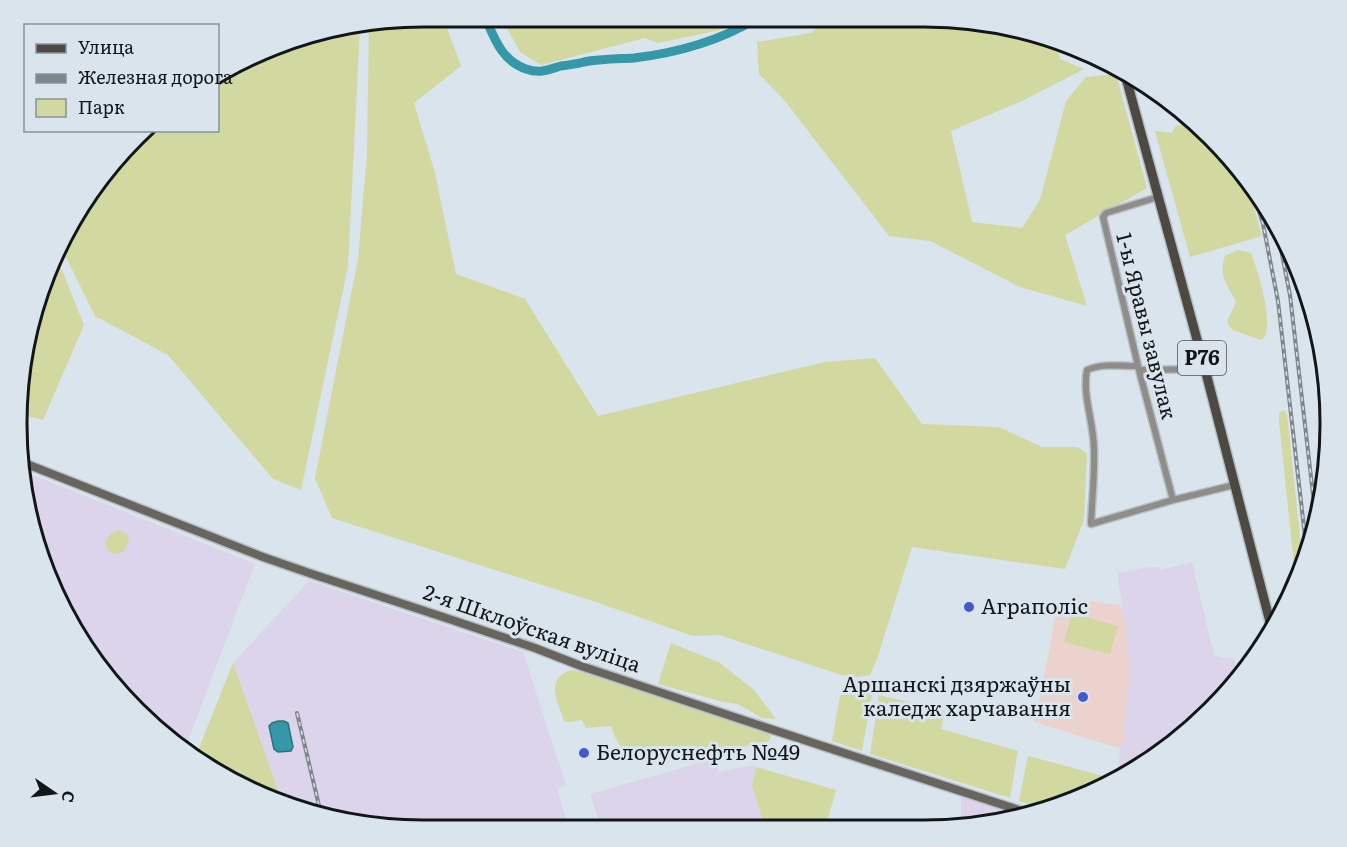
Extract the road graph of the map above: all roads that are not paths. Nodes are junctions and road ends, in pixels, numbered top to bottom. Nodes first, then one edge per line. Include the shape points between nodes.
1 (1127, 83) edge
2 (1158, 197) junction
3 (1138, 368) junction
4 (1205, 369) junction
5 (29, 465) edge
6 (1234, 485) junction
7 (1173, 500) junction
8 (1269, 618) edge
9 (1015, 809) edge

1 - 2 main road, Р76
2 - 3 street, 1-ы Яравы завулак via 1103,217
2 - 4 main road, Р76
3 - 4 street
3 - 7 street, 1-ы Яравы завулак
3 - 7 street via 1105,365 1087,370 1086,393 1095,448 1091,524
4 - 6 main road, Р76
5 - 9 street, 2-я Шклоўская вуліца via 312,574
6 - 7 street
6 - 8 main road, Р76

